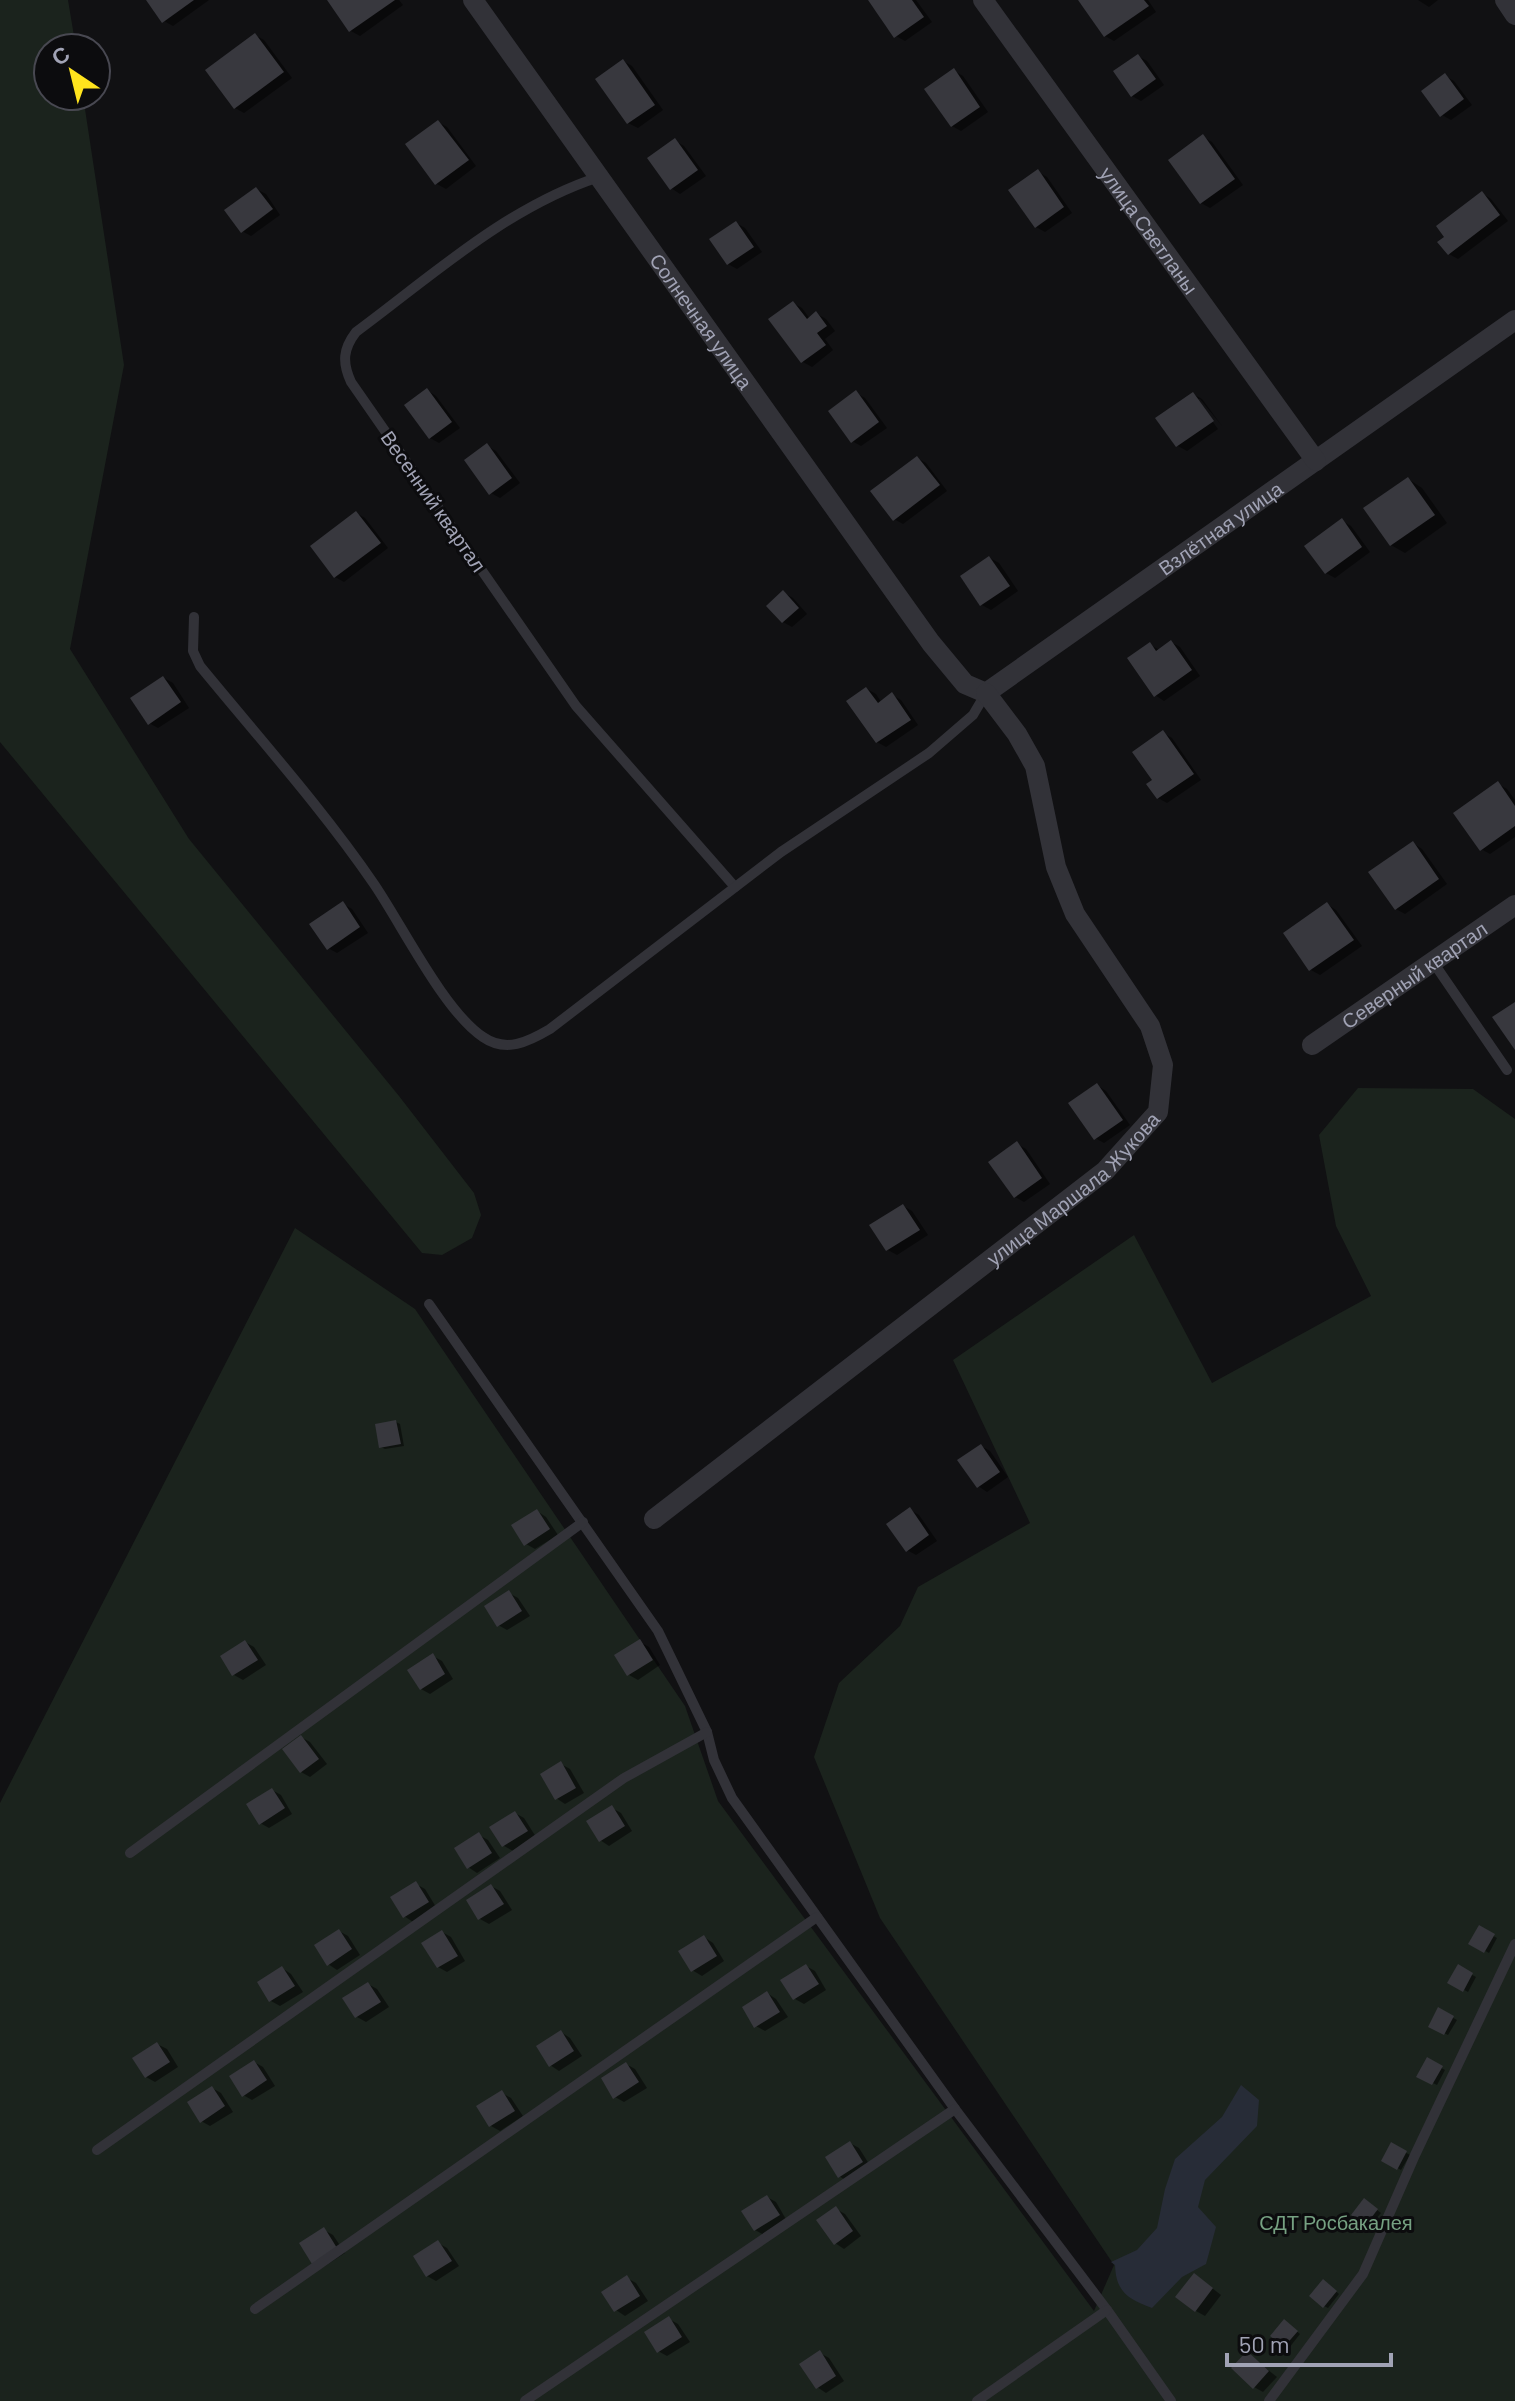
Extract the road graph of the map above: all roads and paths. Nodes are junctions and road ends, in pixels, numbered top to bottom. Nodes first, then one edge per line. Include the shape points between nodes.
1 (473, 0) edge
2 (983, 0) edge
3 (1505, 0) edge
4 (1515, 15) edge
5 (599, 177) junction
6 (1515, 320) edge
7 (1316, 461) junction
8 (194, 617) dead end
9 (986, 693) junction
10 (735, 887) junction
11 (1515, 905) edge
12 (1433, 962) junction
13 (1312, 1045) dead end
14 (1507, 1070) dead end
15 (429, 1304) dead end
16 (654, 1519) dead end
17 (583, 1522) junction
18 (707, 1732) junction
19 (130, 1853) dead end
20 (817, 1917) junction
21 (1515, 1944) edge
22 (955, 2109) junction
23 (97, 2150) dead end
24 (255, 2309) dead end
25 (1107, 2310) junction
26 (1165, 2399) edge
27 (525, 2401) edge
28 (977, 2401) edge
29 (1269, 2401) edge

1 - 5 street, Солнечная улица
2 - 7 street, улица Светланы
3 - 4 street
5 - 9 street, Солнечная улица via 931,643 965,684
5 - 10 lane, Весенний квартал via 563,189 512,217 356,332 344,353 344,367 576,706
6 - 7 street, Взлётная улица
7 - 9 street, Взлётная улица
8 - 10 lane via 193,651 200,666 352,853 459,1015 483,1037 500,1045 525,1044
9 - 10 lane via 973,715 929,753
9 - 16 street, улица Маршала Жукова via 1035,766 1056,867 1075,914 1150,1026 1163,1065 1158,1112 1105,1171
11 - 12 street, Северный квартал
12 - 13 street, Северный квартал
12 - 14 lane
15 - 17 lane
17 - 18 lane via 658,1631
17 - 19 lane
18 - 20 lane via 732,1798
18 - 23 lane via 624,1778
20 - 22 lane
20 - 24 lane
21 - 29 lane via 1363,2274
22 - 25 lane
22 - 27 lane
25 - 26 lane
25 - 28 lane

